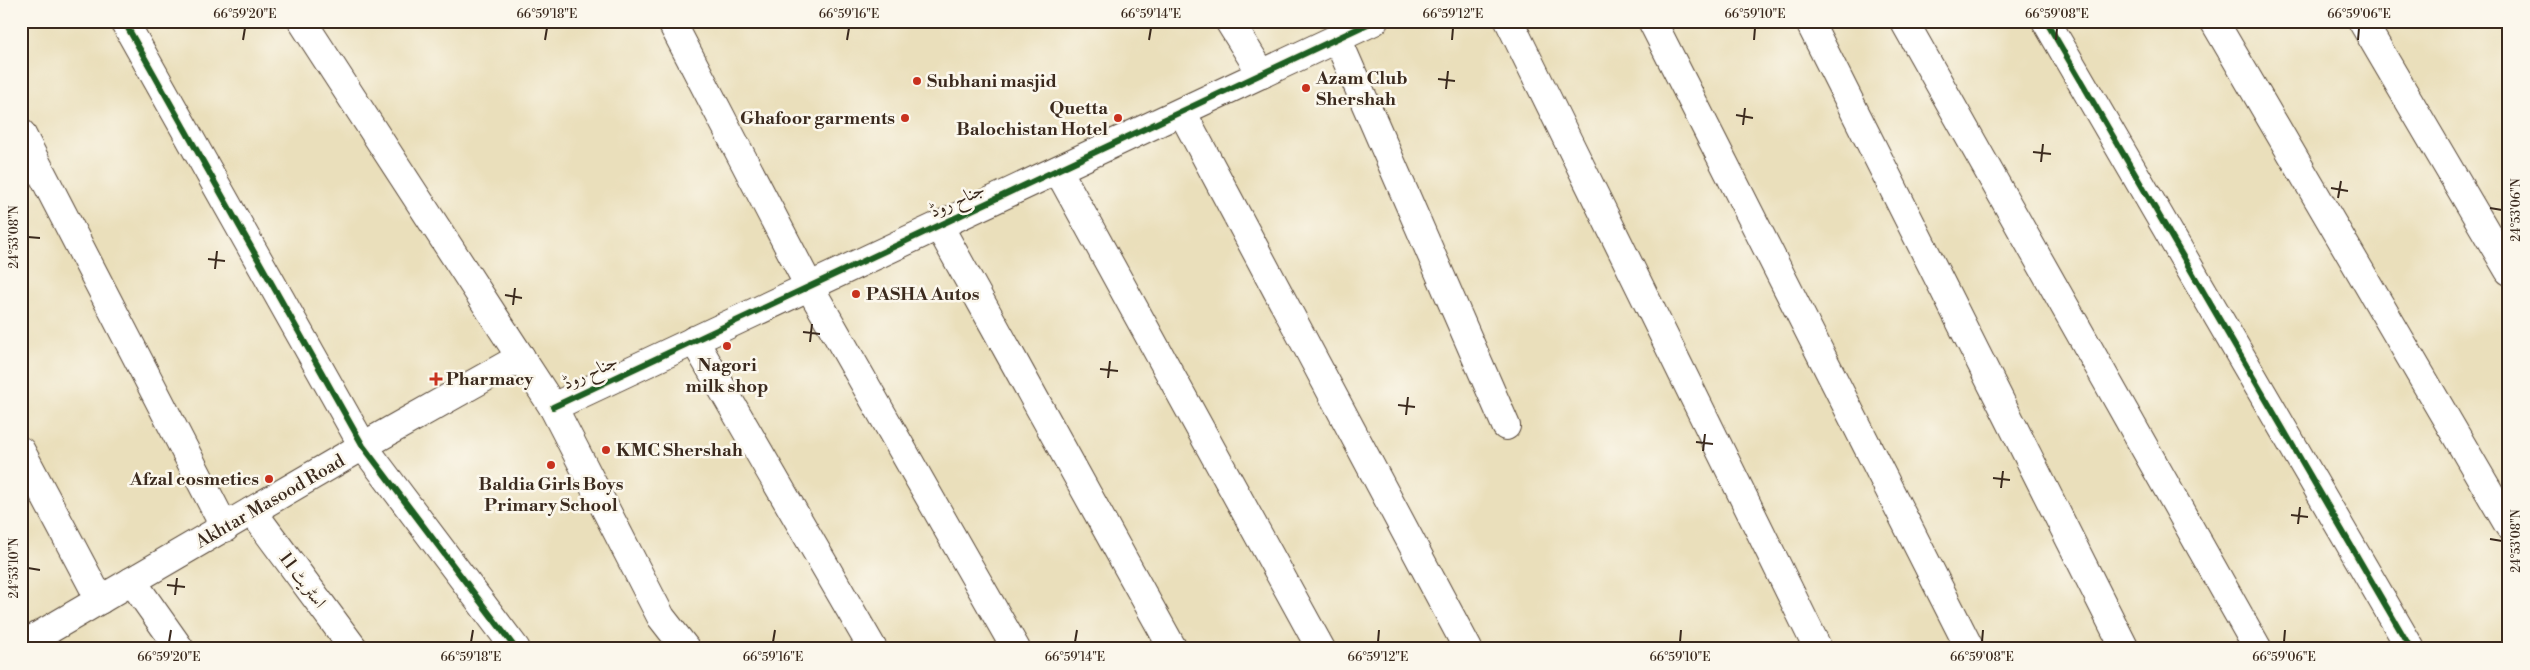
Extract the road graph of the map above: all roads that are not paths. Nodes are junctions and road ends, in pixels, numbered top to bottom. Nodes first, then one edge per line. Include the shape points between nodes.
1 (124, 21) edge
2 (302, 21) edge
3 (671, 21) edge
4 (1230, 21) edge
5 (1374, 21) edge
6 (1509, 21) edge
7 (1652, 21) edge
8 (1809, 21) edge
9 (1904, 21) edge
10 (2046, 21) edge
11 (2214, 21) edge
12 (2362, 21) edge
13 (1337, 38) junction
14 (1262, 74) junction
15 (1182, 112) junction
16 (21, 133) edge
17 (1058, 170) junction
18 (939, 226) junction
19 (2509, 271) edge
20 (810, 286) junction
21 (694, 340) junction
22 (521, 357) junction
23 (553, 406) junction
24 (1506, 426) dead end
25 (363, 446) junction
26 (21, 451) edge
27 (252, 512) junction
28 (2509, 526) edge
29 (225, 528) junction
30 (132, 581) junction
31 (100, 600) junction
32 (21, 646) edge
33 (180, 649) edge
34 (354, 649) edge
35 (516, 649) edge
36 (686, 649) edge
37 (872, 649) edge
38 (1016, 649) edge
39 (1173, 649) edge
40 (1321, 649) edge
41 (1468, 649) edge
42 (1818, 649) edge
43 (1970, 649) edge
44 (2125, 649) edge
45 (2258, 649) edge
46 (2411, 649) edge

1 - 25 street
2 - 22 street
3 - 20 street
4 - 14 street
5 - 13 street, جناح روڈ
6 - 42 street
7 - 43 street
8 - 44 street
9 - 45 street
10 - 46 street
11 - 28 street
12 - 19 street
13 - 14 street, جناح روڈ
13 - 24 street
14 - 15 street, جناح روڈ
15 - 17 street, جناح روڈ
15 - 41 street
16 - 29 street
17 - 18 street, جناح روڈ
17 - 40 street
18 - 20 street, جناح روڈ
18 - 39 street
20 - 21 street, جناح روڈ
20 - 38 street
21 - 23 street, جناح روڈ
21 - 37 street
22 - 23 street
22 - 25 street, Akhtar Masood Road
23 - 36 street via 661,617
25 - 27 street, Akhtar Masood Road
25 - 35 street
26 - 31 street
27 - 29 street, Akhtar Masood Road
27 - 34 street, اسٹریٹ 11
29 - 30 street, Akhtar Masood Road
30 - 31 street, Akhtar Masood Road
30 - 33 street
31 - 32 street, Akhtar Masood Road

